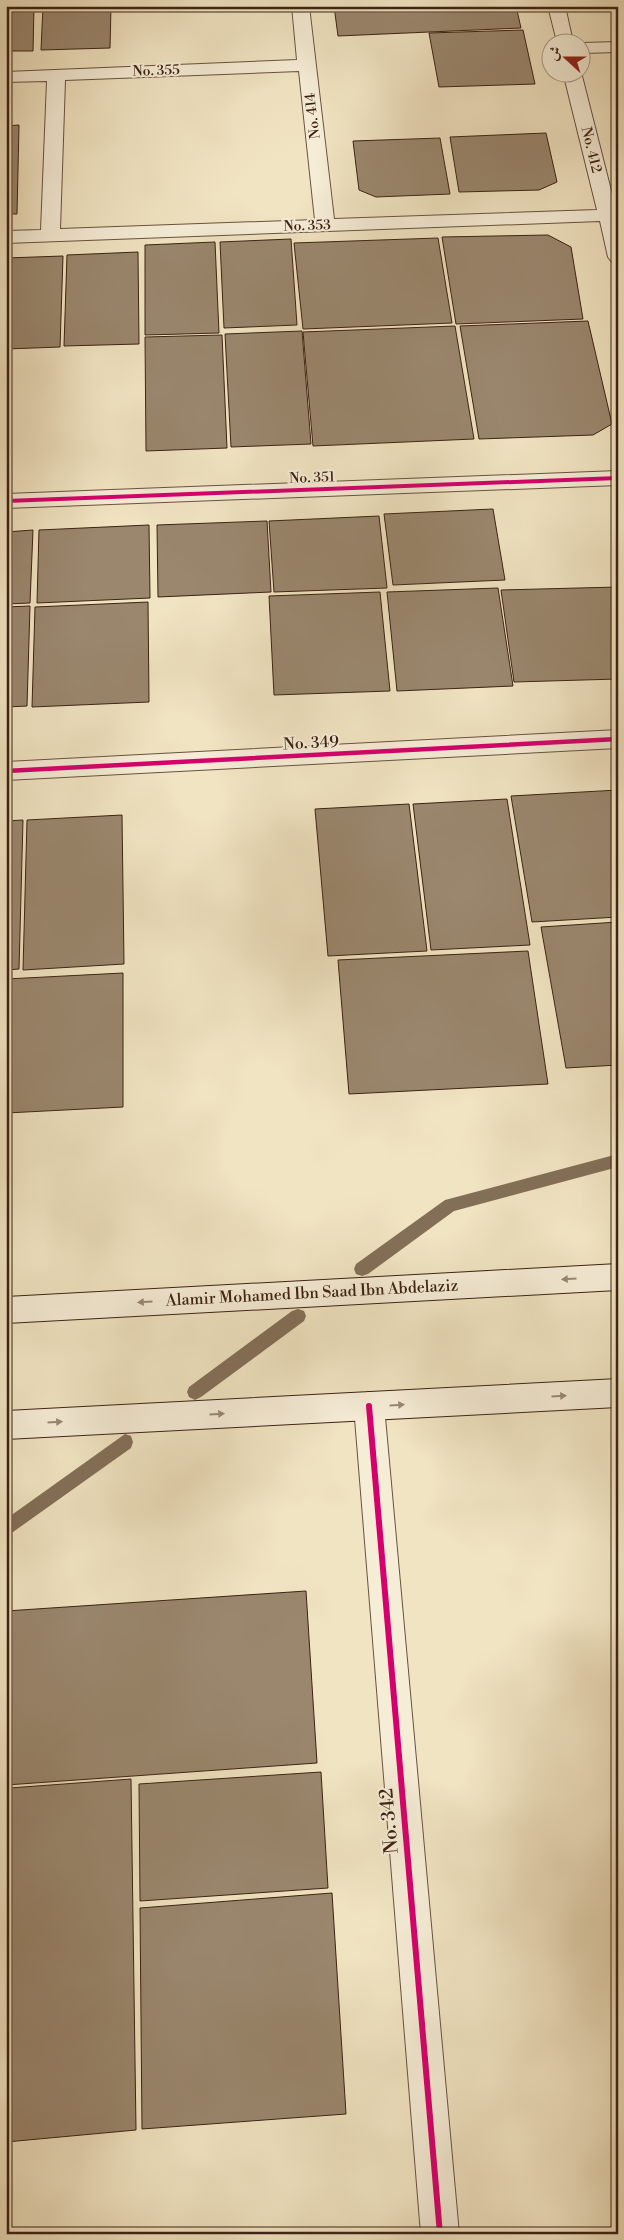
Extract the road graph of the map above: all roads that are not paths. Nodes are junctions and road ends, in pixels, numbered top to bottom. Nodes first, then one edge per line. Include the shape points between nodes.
1 (300, 6) edge
2 (556, 6) edge
3 (562, 32) edge
4 (618, 46) edge
5 (592, 47) edge
6 (307, 65) junction
7 (56, 75) junction
8 (6, 77) edge
9 (574, 82) edge
10 (607, 215) junction
11 (325, 225) junction
12 (50, 236) junction
13 (6, 237) edge
14 (618, 257) edge
15 (618, 478) edge
16 (6, 501) edge
17 (618, 739) edge
18 (6, 771) edge
19 (618, 1277) edge
20 (6, 1310) edge
21 (618, 1394) edge
22 (369, 1406) junction
23 (6, 1425) edge
24 (440, 2234) edge

1 - 6 street, No. 414
2 - 3 street
4 - 5 street
6 - 7 street, No. 355
6 - 11 street, No. 414
7 - 8 street, No. 355
7 - 12 street
9 - 10 street, No. 412
10 - 11 street, No. 353
10 - 14 street, No. 412
11 - 12 street, No. 353
12 - 13 street, No. 353
15 - 16 street, No. 351
17 - 18 street, No. 349
19 -> 20 street, Alamir Mohamed Ibn Saad Ibn Abdelaziz
22 -> 21 street
23 -> 22 street
22 - 24 street, No. 342

